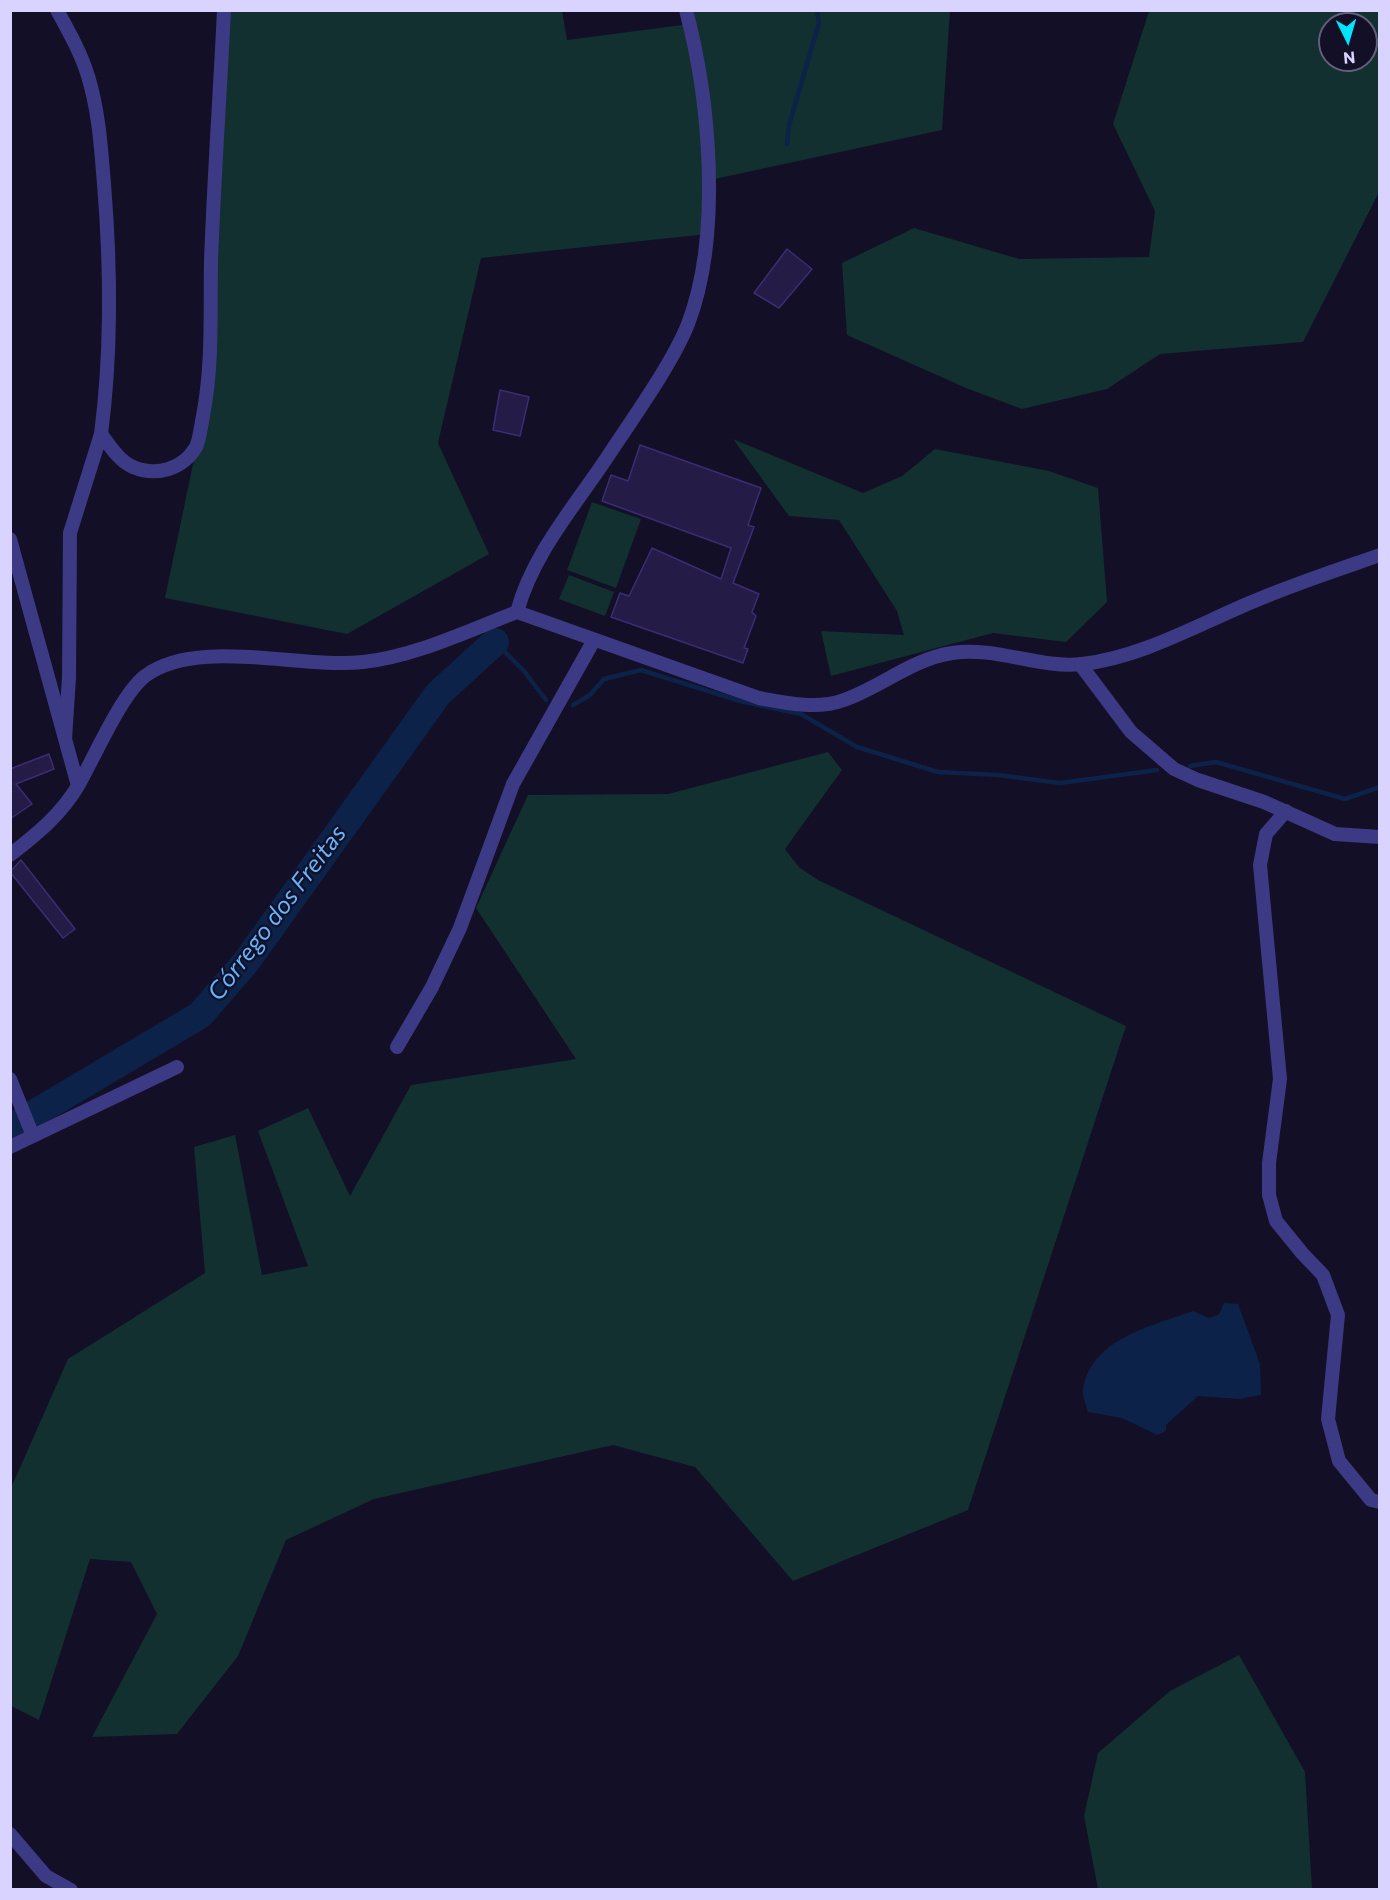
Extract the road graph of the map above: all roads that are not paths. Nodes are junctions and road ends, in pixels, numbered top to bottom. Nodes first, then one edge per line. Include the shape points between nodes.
1 (57, 10) edge
2 (224, 10) edge
3 (686, 10) edge
4 (101, 435) junction
5 (10, 539) edge
6 (1380, 555) edge
7 (518, 612) junction
8 (594, 640) junction
9 (1080, 664) junction
10 (65, 739) junction
11 (78, 786) junction
12 (1286, 811) junction
13 (1380, 837) edge
14 (10, 855) edge
15 (397, 1047) dead end
16 (177, 1067) dead end
17 (10, 1079) edge
18 (31, 1133) junction
19 (10, 1147) edge
20 (1380, 1502) edge
21 (10, 1834) edge
22 (71, 1890) edge

1 - 4 street via 83,61 97,108 111,289 109,372
2 - 4 street via 213,209 212,344 197,444 187,460 173,469 151,470 132,466
3 - 7 street via 699,64 710,180 703,278 687,326 608,456 549,541 522,594
4 - 10 street via 70,533
5 - 10 street
6 - 9 street via 1275,592 1125,656
7 - 8 street
7 - 11 street via 405,655 363,662 318,664 194,656 170,663 144,677 128,697
8 - 9 street via 759,698 790,704 820,705 844,700 925,660 951,653 978,651
8 - 15 street via 513,784 460,928
9 - 12 street via 1131,732 1174,769
10 - 11 street
11 - 14 street via 48,826
12 - 13 street via 1335,834
12 - 20 street via 1266,834 1260,865 1280,1079 1269,1162 1269,1195 1276,1221 1323,1275 1338,1315 1328,1419 1339,1461 1371,1500
16 - 18 street
17 - 18 street
18 - 19 street
21 - 22 street via 46,1876

